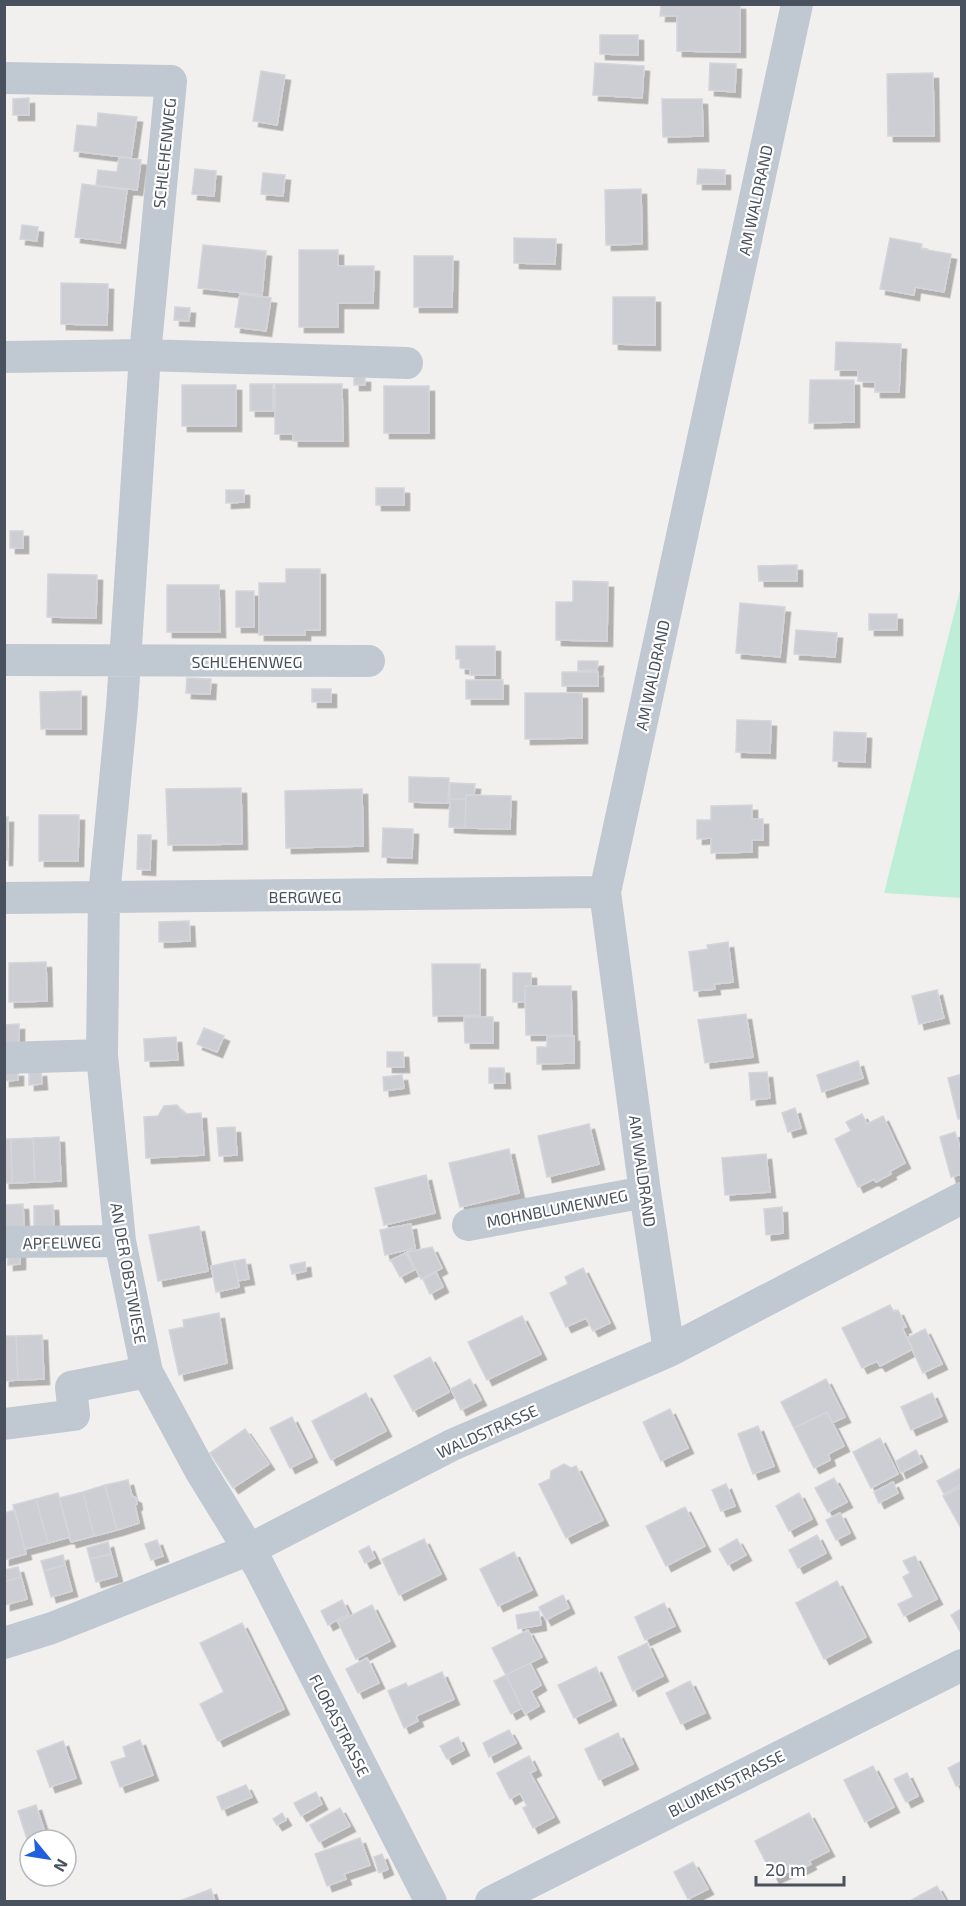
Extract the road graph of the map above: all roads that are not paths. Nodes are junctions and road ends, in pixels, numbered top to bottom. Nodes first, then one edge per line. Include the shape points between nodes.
1 (797, 4) edge
2 (4, 78) edge
3 (145, 355) junction
4 (4, 357) edge
5 (406, 363) dead end
6 (4, 660) edge
7 (125, 660) junction
8 (369, 661) dead end
9 (606, 892) junction
10 (104, 897) junction
11 (4, 898) edge
12 (102, 1055) junction
13 (4, 1058) edge
14 (645, 1192) junction
15 (962, 1198) edge
16 (468, 1225) dead end
17 (120, 1241) junction
18 (4, 1242) edge
19 (669, 1351) junction
20 (147, 1372) junction
21 (4, 1424) edge
22 (248, 1550) junction
23 (4, 1643) edge
24 (962, 1665) edge
25 (430, 1902) edge
26 (490, 1902) edge

1 - 9 street, AM WALDRAND
2 - 3 street, SCHLEHENWEG via 171,81
3 - 4 street
3 - 5 street
3 - 7 street, SCHLEHENWEG
6 - 7 street, SCHLEHENWEG
7 - 8 street, SCHLEHENWEG
7 - 10 street, SCHLEHENWEG
9 - 10 street, BERGWEG
9 - 14 street, AM WALDRAND
10 - 11 street, BERGWEG
10 - 12 street, AN DER OBSTWIESE
12 - 13 street
12 - 17 street, AN DER OBSTWIESE
14 - 16 street, MOHNBLUMENWEG
14 - 19 street, AM WALDRAND
15 - 19 street, WALDSTRASSE
17 - 18 street, APFELWEG
17 - 20 street, AN DER OBSTWIESE
19 - 22 street, WALDSTRASSE via 452,1445
20 - 21 street via 71,1387 74,1415
20 - 22 street, AN DER OBSTWIESE
22 - 23 street, WALDSTRASSE via 52,1628
22 - 25 street, FLORASTRASSE
24 - 26 street, BLUMENSTRASSE

